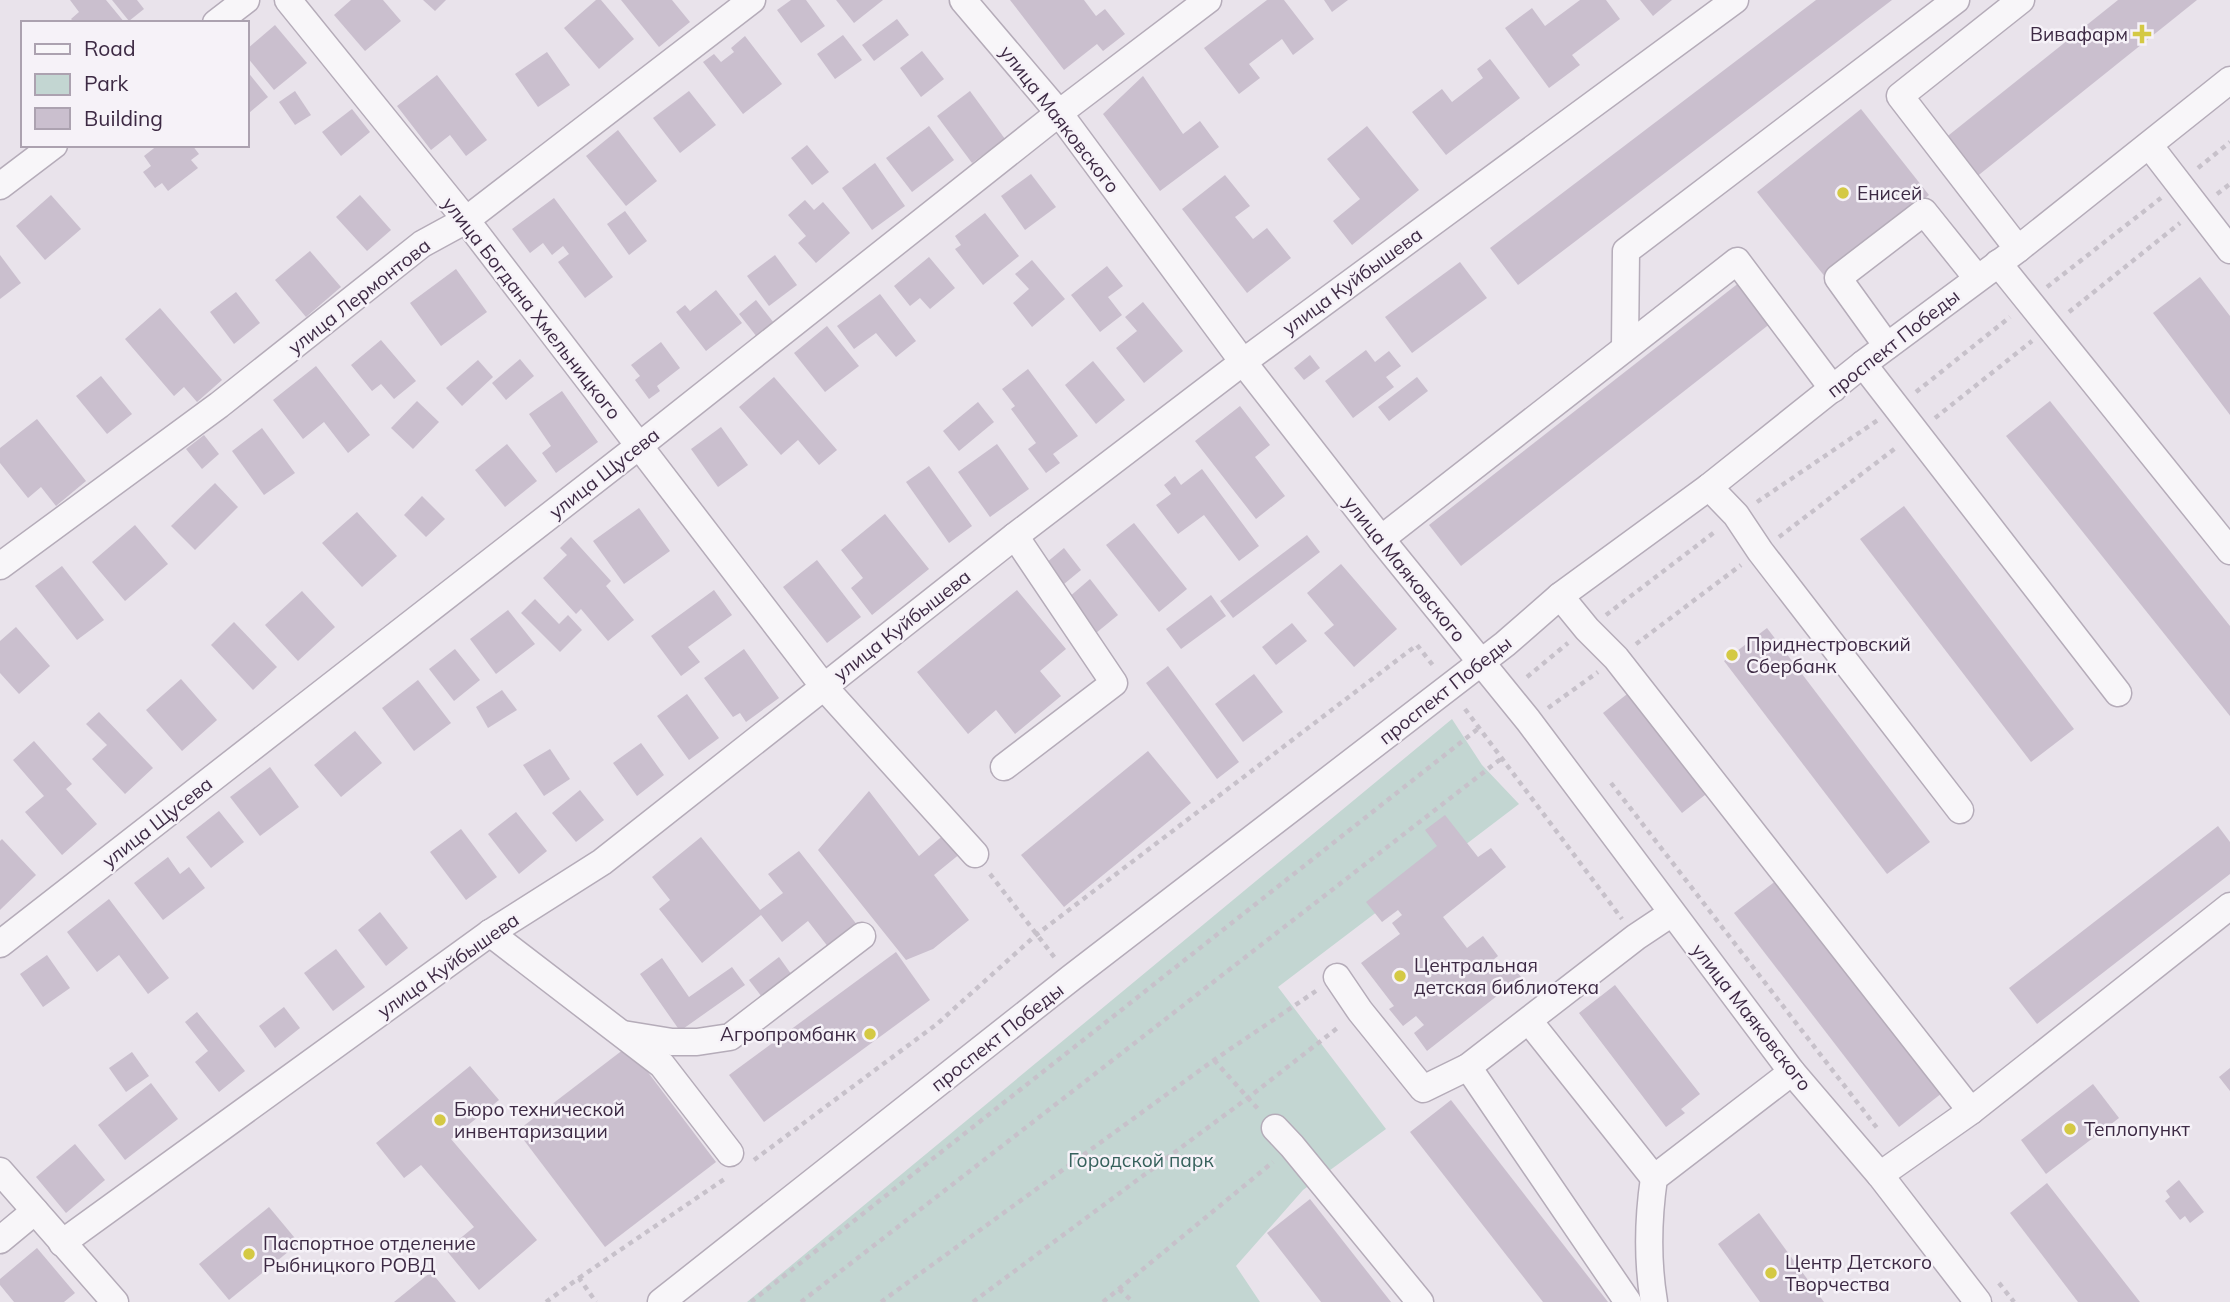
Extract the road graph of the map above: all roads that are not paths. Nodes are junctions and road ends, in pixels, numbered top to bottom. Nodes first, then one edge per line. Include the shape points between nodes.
1 (246, 0) edge
2 (288, 0) edge
3 (752, 0) edge
4 (963, 0) edge
5 (1208, 0) edge
6 (1735, 0) edge
7 (1956, 0) edge
8 (2021, 0) edge
9 (219, 21) edge
10 (2230, 80) edge
11 (1059, 113) junction
12 (2149, 145) junction
13 (51, 147) edge
14 (0, 186) edge
15 (466, 220) junction
16 (2230, 250) edge
17 (2008, 256) junction
18 (1976, 278) junction
19 (1625, 346) junction
20 (1887, 346) junction
21 (1243, 362) junction
22 (1863, 364) junction
23 (1833, 389) junction
24 (639, 446) junction
25 (1709, 487) junction
26 (1016, 536) junction
27 (1381, 539) junction
28 (2230, 551) edge
29 (0, 566) edge
30 (1560, 596) junction
31 (1481, 663) junction
32 (824, 687) junction
33 (2118, 693) dead end
34 (1004, 767) dead end
35 (1960, 810) dead end
36 (975, 854) road end
37 (2230, 906) edge
38 (1672, 913) junction
39 (490, 933) junction
40 (862, 936) dead end
41 (0, 944) edge
42 (1337, 977) road end
43 (1529, 1021) junction
44 (618, 1034) junction
45 (1468, 1067) junction
46 (1792, 1072) junction
47 (1971, 1111) junction
48 (1283, 1137) road end
49 (737, 1163) road end
50 (0, 1171) edge
51 (1880, 1175) junction
52 (1654, 1178) junction
53 (35, 1211) junction
54 (0, 1240) edge
55 (62, 1243) junction
56 (116, 1302) edge
57 (661, 1302) edge
58 (1420, 1302) edge
59 (1629, 1302) edge
60 (1654, 1302) edge
61 (1978, 1302) edge

1 - 9 street
2 - 15 street, улица Богдана Хмельницкого
3 - 15 street, улица Лермонтова
4 - 11 street, улица Маяковского
5 - 11 street, улица Щусева
6 - 21 street, улица Куйбышева
7 - 19 street via 1626,251
8 - 17 street via 1900,96
10 - 12 street, проспект Победы
11 - 21 street, улица Маяковского
11 - 24 street, улица Щусева
12 - 16 street
12 - 17 street, проспект Победы
13 - 14 street
15 - 24 street, улица Богдана Хмельницкого
15 - 29 street, улица Лермонтова via 422,244 219,405
17 - 18 street, проспект Победы
17 - 28 street via 2051,326
18 - 20 street, проспект Победы
18 - 20 street via 1924,212 1838,278
19 - 23 street via 1737,261
19 - 27 street
20 - 22 street, проспект Победы
21 - 26 street, улица Куйбышева
21 - 27 street, улица Маяковского
22 - 23 street, проспект Победы
22 - 33 street
23 - 25 street, проспект Победы
24 - 32 street, улица Богдана Хмельницкого
24 - 41 street, улица Щусева
25 - 30 street, проспект Победы
25 - 35 street via 1737,516
26 - 32 street, улица Куйбышева
26 - 34 street via 1114,683
27 - 31 street, улица Маяковского
30 - 31 street, проспект Победы
30 - 47 street via 1616,658
31 - 38 street, улица Маяковского
31 - 57 street, проспект Победы via 1071,978
32 - 36 street, улица Богдана Хмельницкого
32 - 39 street, улица Куйбышева via 602,862
37 - 47 street
38 - 43 street
38 - 46 street, улица Маяковского
39 - 44 street
39 - 55 street, улица Куйбышева
40 - 44 street via 730,1037 672,1042
42 - 45 street via 1423,1089
43 - 45 street
43 - 52 street
44 - 49 street via 662,1065
45 - 59 street
46 - 51 street, улица Маяковского
46 - 52 street
47 - 51 street
48 - 58 street
50 - 53 street
51 - 61 street, улица Маяковского
52 - 60 street via 1648,1216
53 - 54 street
53 - 55 street
55 - 56 street

